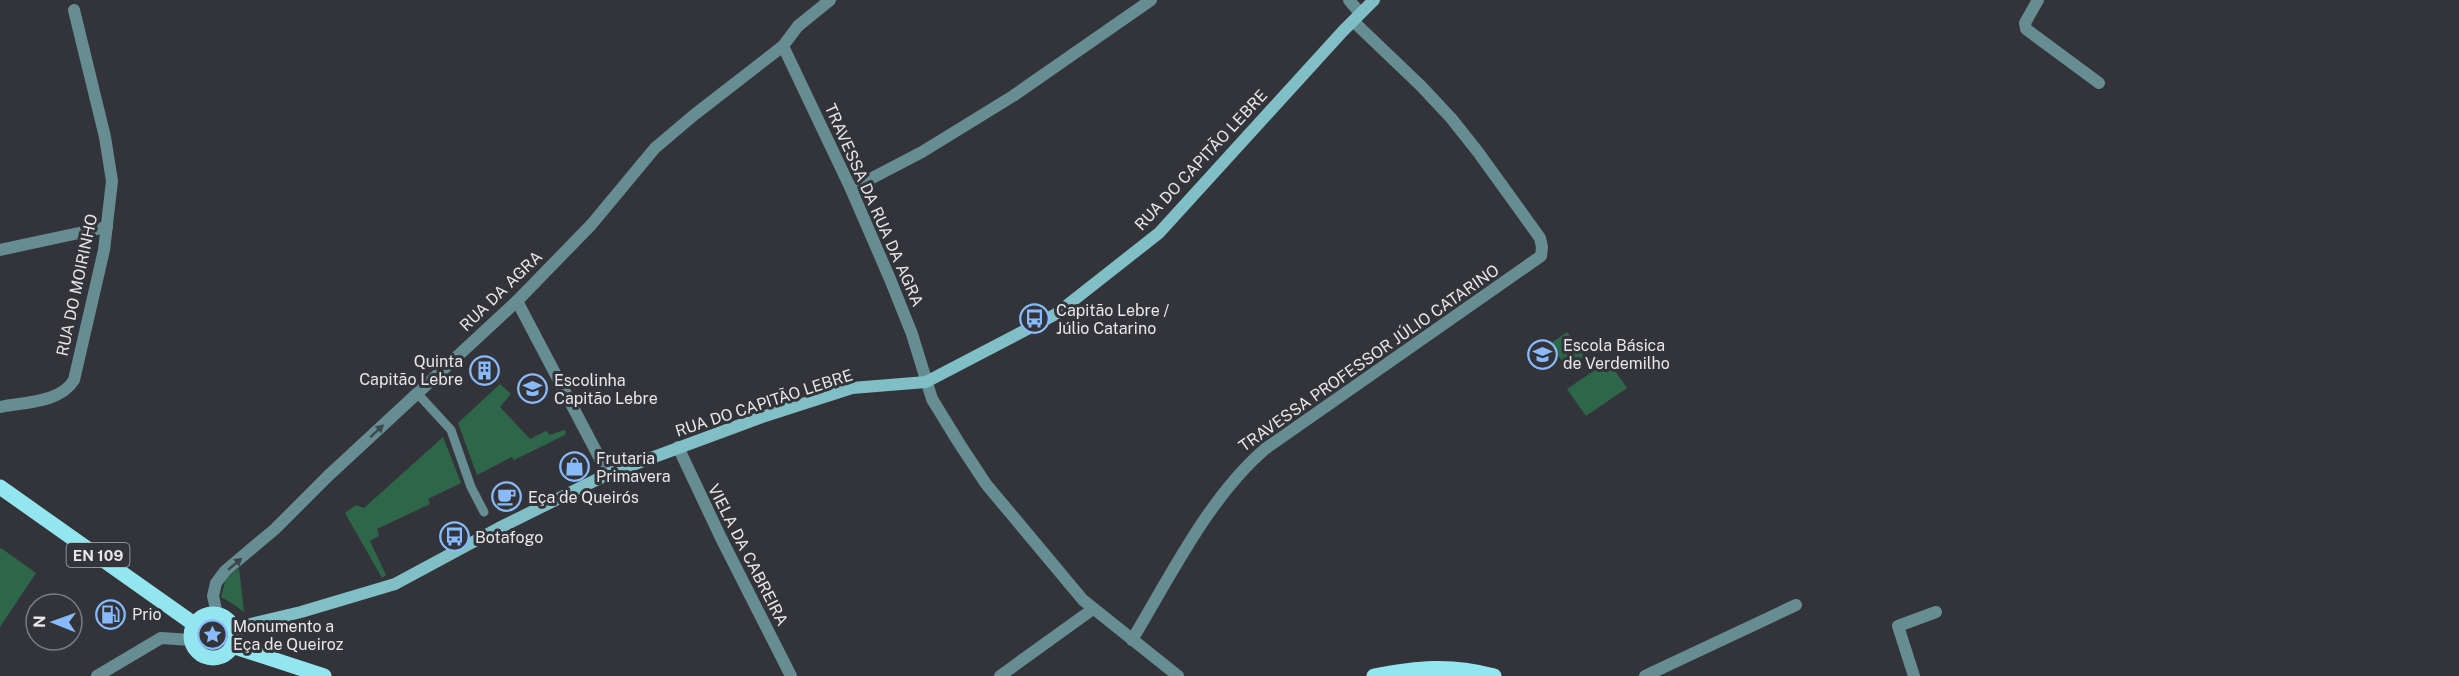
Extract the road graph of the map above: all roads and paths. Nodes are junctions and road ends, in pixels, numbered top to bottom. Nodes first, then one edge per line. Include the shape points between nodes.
1 (830, 0) edge
2 (1151, 0) edge
3 (1349, 0) edge
4 (1374, 0) edge
5 (2037, 0) edge
6 (74, 10) dead end
7 (1356, 17) junction
8 (783, 46) junction
9 (2099, 83) dead end
10 (851, 189) junction
11 (107, 227) junction
12 (0, 250) edge
13 (517, 301) junction
14 (926, 382) junction
15 (417, 393) junction
16 (0, 407) edge
17 (678, 447) junction
18 (608, 474) junction
19 (0, 487) edge
20 (484, 512) dead end
21 (1796, 605) dead end
22 (1093, 609) junction
23 (1936, 612) dead end
24 (217, 614) junction
25 (194, 624) junction
26 (234, 628) junction
27 (191, 640) junction
28 (1132, 640) junction
29 (232, 646) junction
30 (97, 676) edge
31 (324, 676) edge
32 (790, 676) edge
33 (1000, 676) edge
34 (1178, 676) edge
35 (1374, 676) edge
36 (1494, 676) edge
37 (1645, 676) edge
38 (1914, 676) edge

1 - 8 street, RUA DA AGRA via 798,26
2 - 10 street via 1013,96 922,152
3 - 7 street
4 - 7 main road, RUA DO CAPITÃO LEBRE
5 - 9 street via 2025,22 2026,29
6 - 11 street, RUA DO MOIRINHO via 112,181
7 - 14 main road, RUA DO CAPITÃO LEBRE via 1159,233 1056,314
7 - 28 street, TRAVESSA PROFESSOR JÚLIO CATARINO via 1478,152 1540,238 1541,255 1264,449 1244,467 1225,489
8 - 10 street, TRAVESSA DA RUA DA AGRA
8 - 13 street, RUA DA AGRA via 655,148 591,225
10 - 14 street, TRAVESSA DA RUA DA AGRA via 912,334
11 - 12 street
11 - 16 street, RUA DO MOIRINHO via 74,380 68,390 57,396
13 - 15 street, RUA DA AGRA
13 - 18 street
14 - 17 main road, RUA DO CAPITÃO LEBRE via 852,388
14 - 22 street, TRAVESSA DA RUA DA AGRA via 932,399 986,484
15 - 20 street via 451,430
24 -> 15 street, RUA DA AGRA via 213,596 225,571 275,529
17 - 18 main road, RUA DO CAPITÃO LEBRE
17 - 32 street, VIELA DA CABREIRA
18 - 26 main road, RUA DO CAPITÃO LEBRE via 395,584
19 - 25 main road, EN 109
21 - 37 street
22 - 28 street, TRAVESSA DA RUA DA AGRA
22 - 33 street
23 - 38 street via 1898,626
24 - 25 main road via 204,615
24 - 26 main road
25 - 27 main road
26 - 29 main road
27 - 29 main road via 197,652 209,658 223,656
27 - 30 street via 161,638
28 - 34 street, TRAVESSA DA RUA DA AGRA
29 - 31 main road
35 - 36 main road via 1418,668 1469,669

